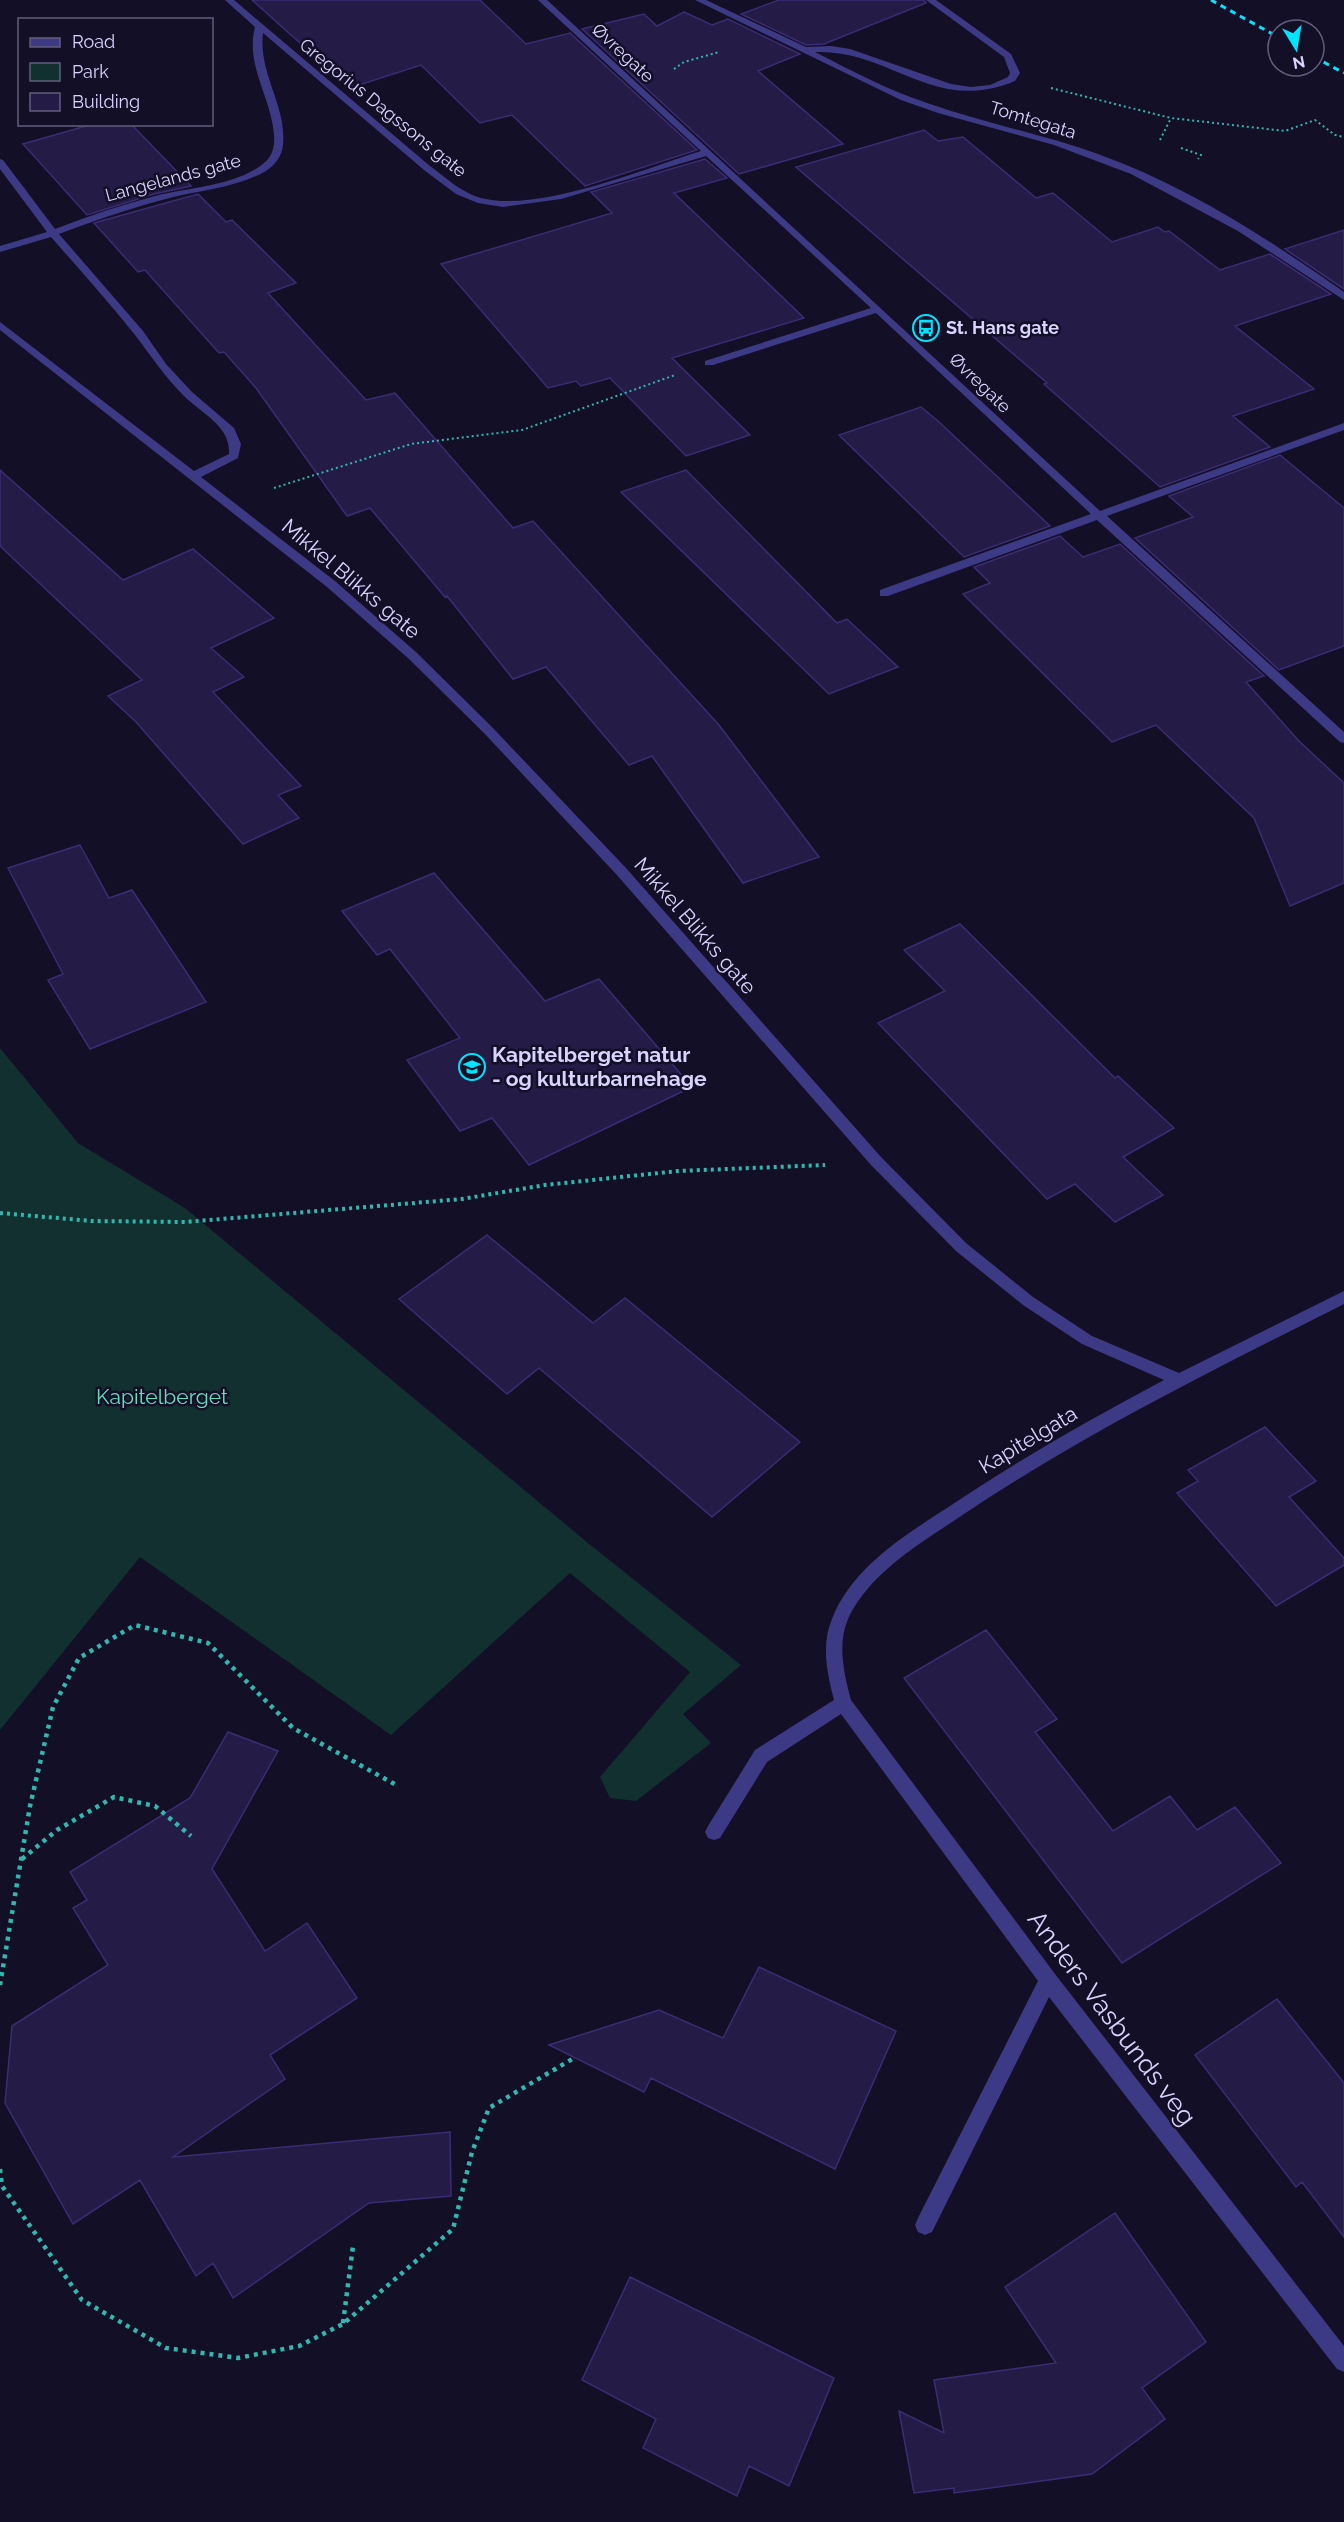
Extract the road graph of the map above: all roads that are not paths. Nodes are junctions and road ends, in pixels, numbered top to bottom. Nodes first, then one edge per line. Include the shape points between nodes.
1 (229, 0) edge
2 (542, 0) edge
3 (699, 0) edge
4 (930, 0) edge
5 (259, 28) junction
6 (805, 50) junction
7 (706, 153) junction
8 (0, 162) edge
9 (53, 233) junction
10 (0, 249) edge
11 (1344, 297) edge
12 (878, 309) junction
13 (0, 325) edge
14 (710, 363) road end
15 (1344, 426) edge
16 (192, 477) junction
17 (1099, 515) junction
18 (884, 593) dead end
19 (1344, 740) edge
20 (1344, 1297) edge
21 (1179, 1380) junction
22 (843, 1703) junction
23 (714, 1832) dead end
24 (1047, 1980) junction
25 (925, 2225) dead end
26 (1344, 2362) edge

1 - 5 street, Gregorius Dagssons gate
2 - 7 street, Øvregate
3 - 6 street, Tomtegata
4 - 6 street via 1008,56 1015,73 1012,79 991,87 951,87 847,52
5 - 7 street, Gregorius Dagssons gate via 452,187 484,202 538,201
5 - 9 street, Langelands gate via 255,42 257,61 279,147 273,162 234,180 133,204
6 - 11 street, Tomtegata via 840,71 906,100 1057,143 1142,177 1224,216
7 - 12 street, Øvregate
8 - 9 street
9 - 10 street, Langelands gate
9 - 16 street via 139,333 162,366 230,430 234,456
12 - 14 street
12 - 17 street, Øvregate
13 - 16 street, Mikkel Blikks gate
15 - 17 street
16 - 21 street, Mikkel Blikks gate via 331,584 413,656 487,729 621,872 876,1161 961,1247 1028,1301 1087,1340
17 - 18 street
17 - 19 street, Øvregate
20 - 21 street, Kapitelgata
21 - 22 street, Kapitelgata via 1083,1430 969,1501 905,1546 865,1581 840,1620 833,1663
22 - 23 street via 761,1756
22 - 24 street, Anders Vasbunds veg
24 - 25 street
24 - 26 street, Anders Vasbunds veg

